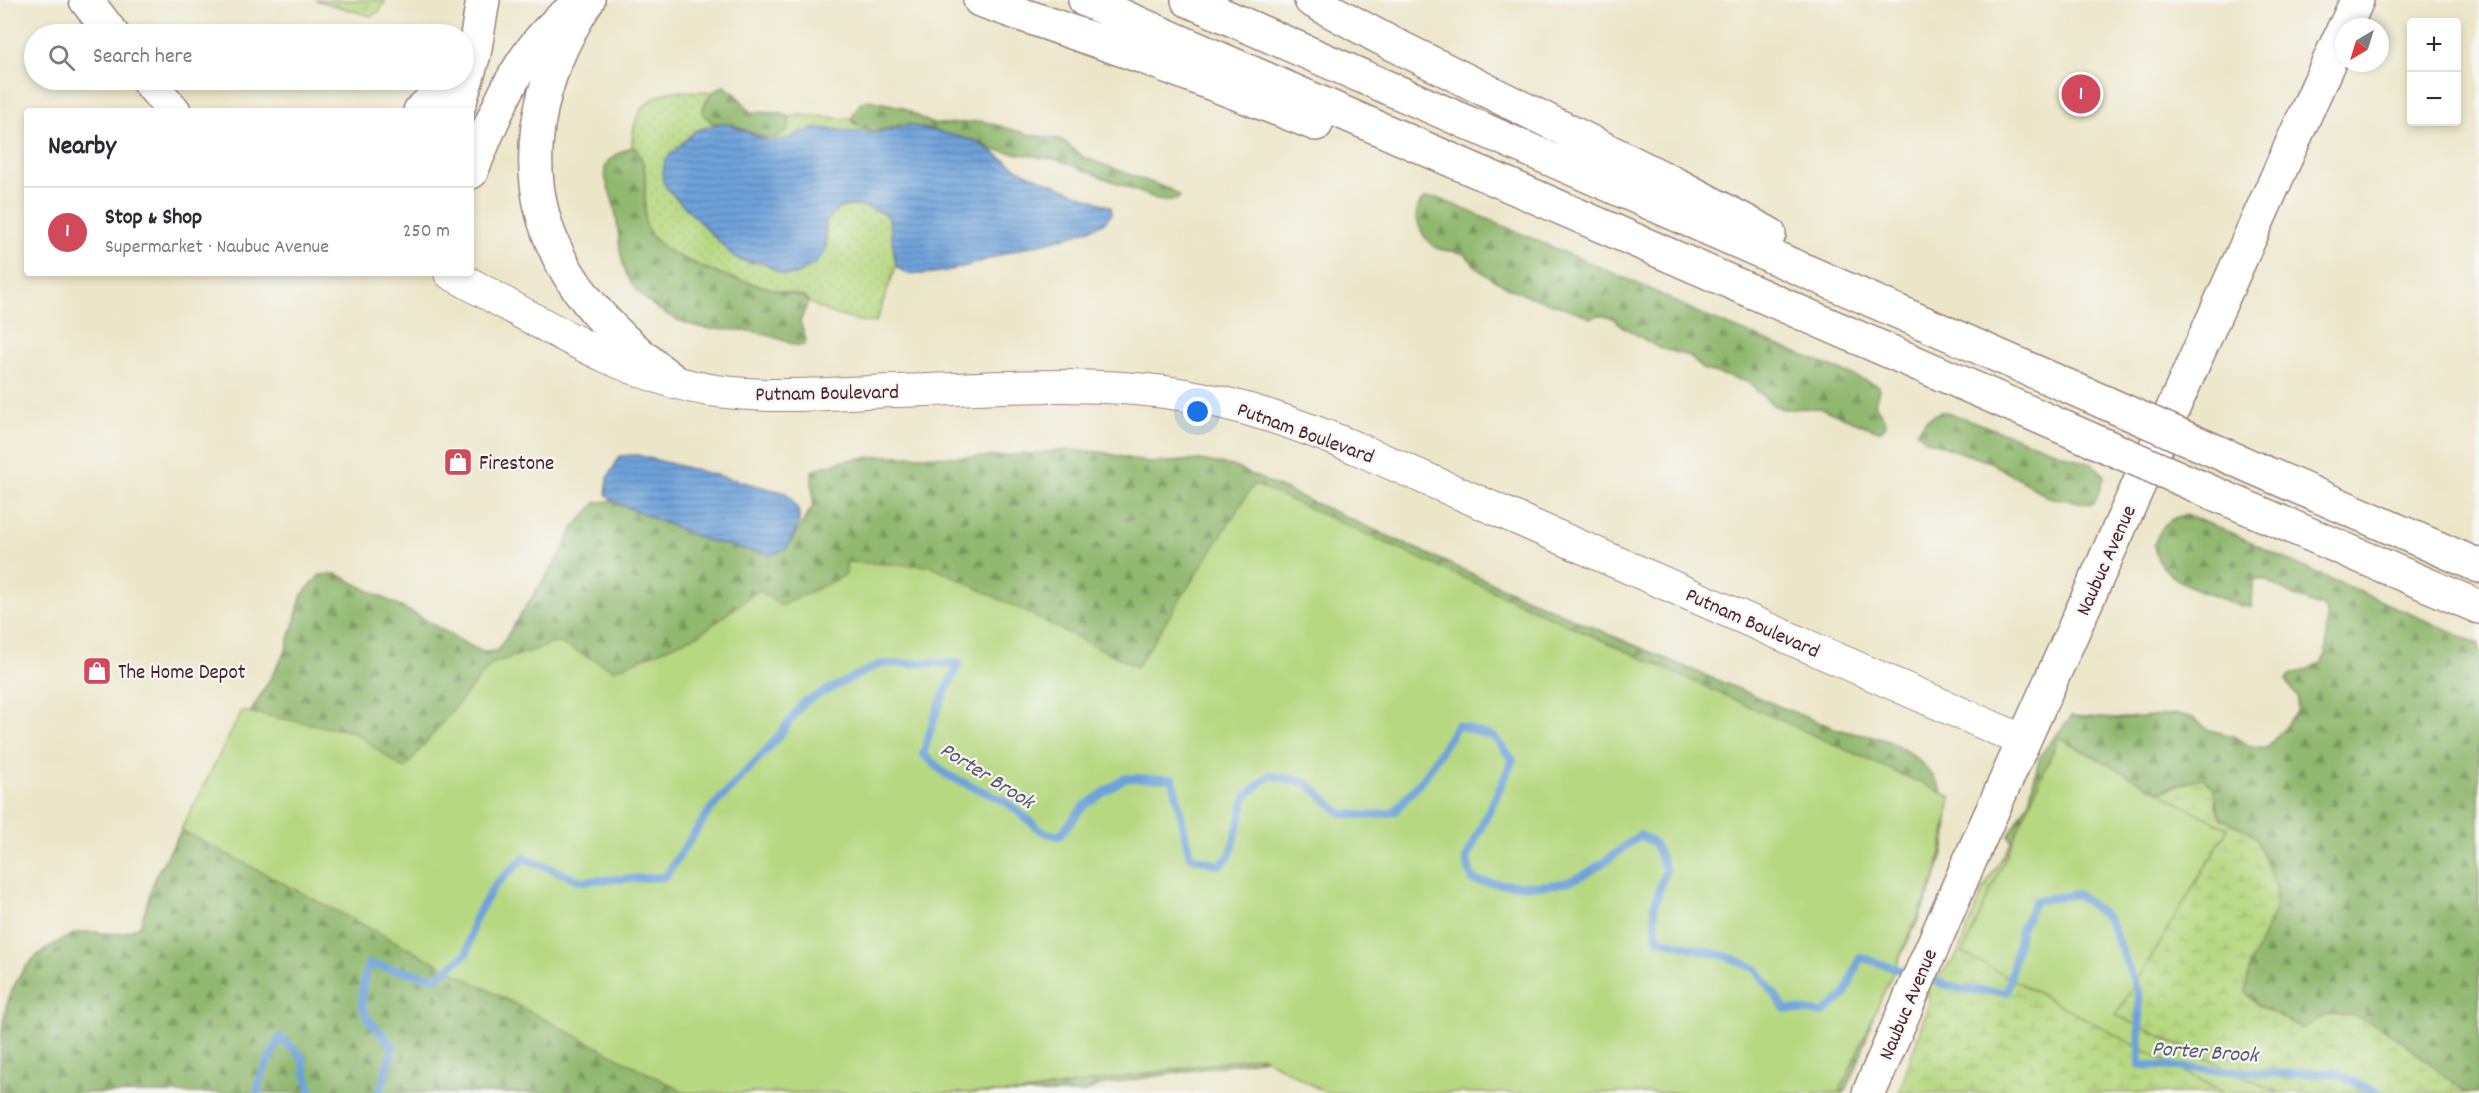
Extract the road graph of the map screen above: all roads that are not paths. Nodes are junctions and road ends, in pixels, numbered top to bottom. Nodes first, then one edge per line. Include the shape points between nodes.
1 (86, 0) edge
2 (483, 0) edge
3 (587, 0) edge
4 (980, 0) edge
5 (1085, 0) edge
6 (1188, 0) edge
7 (1311, 0) edge
8 (2357, 0) edge
9 (2349, 18) edge
10 (104, 24) edge
11 (474, 39) edge
12 (2335, 48) edge
13 (156, 90) edge
14 (442, 90) edge
15 (462, 90) edge
16 (171, 108) edge
17 (423, 108) edge
18 (458, 108) edge
19 (1397, 136) junction
20 (474, 165) edge
21 (456, 276) edge
22 (1829, 281) junction
23 (675, 382) junction
24 (2479, 566) edge
25 (2479, 607) edge
26 (2024, 741) junction
27 (1869, 1093) edge

1 - 10 main road
2 - 11 main road
3 - 20 main road via 549,30 524,60 499,105
3 - 23 main road via 557,54 544,92 535,175 542,219 560,261 586,300 639,354
4 - 19 main road via 1146,58 1324,127
5 - 19 main road
6 - 22 main road
7 - 22 main road via 1756,227 1794,250
8 - 9 main road, Naubuc Avenue
12 - 26 main road, Naubuc Avenue
13 - 16 main road
14 - 17 main road
15 - 18 main road
19 - 25 main road, bridge
21 - 23 street, Putnam Boulevard via 606,355
22 - 24 main road, bridge
23 - 26 street, Putnam Boulevard via 750,394 1130,388 1242,407 1356,448
26 - 27 main road, Naubuc Avenue

